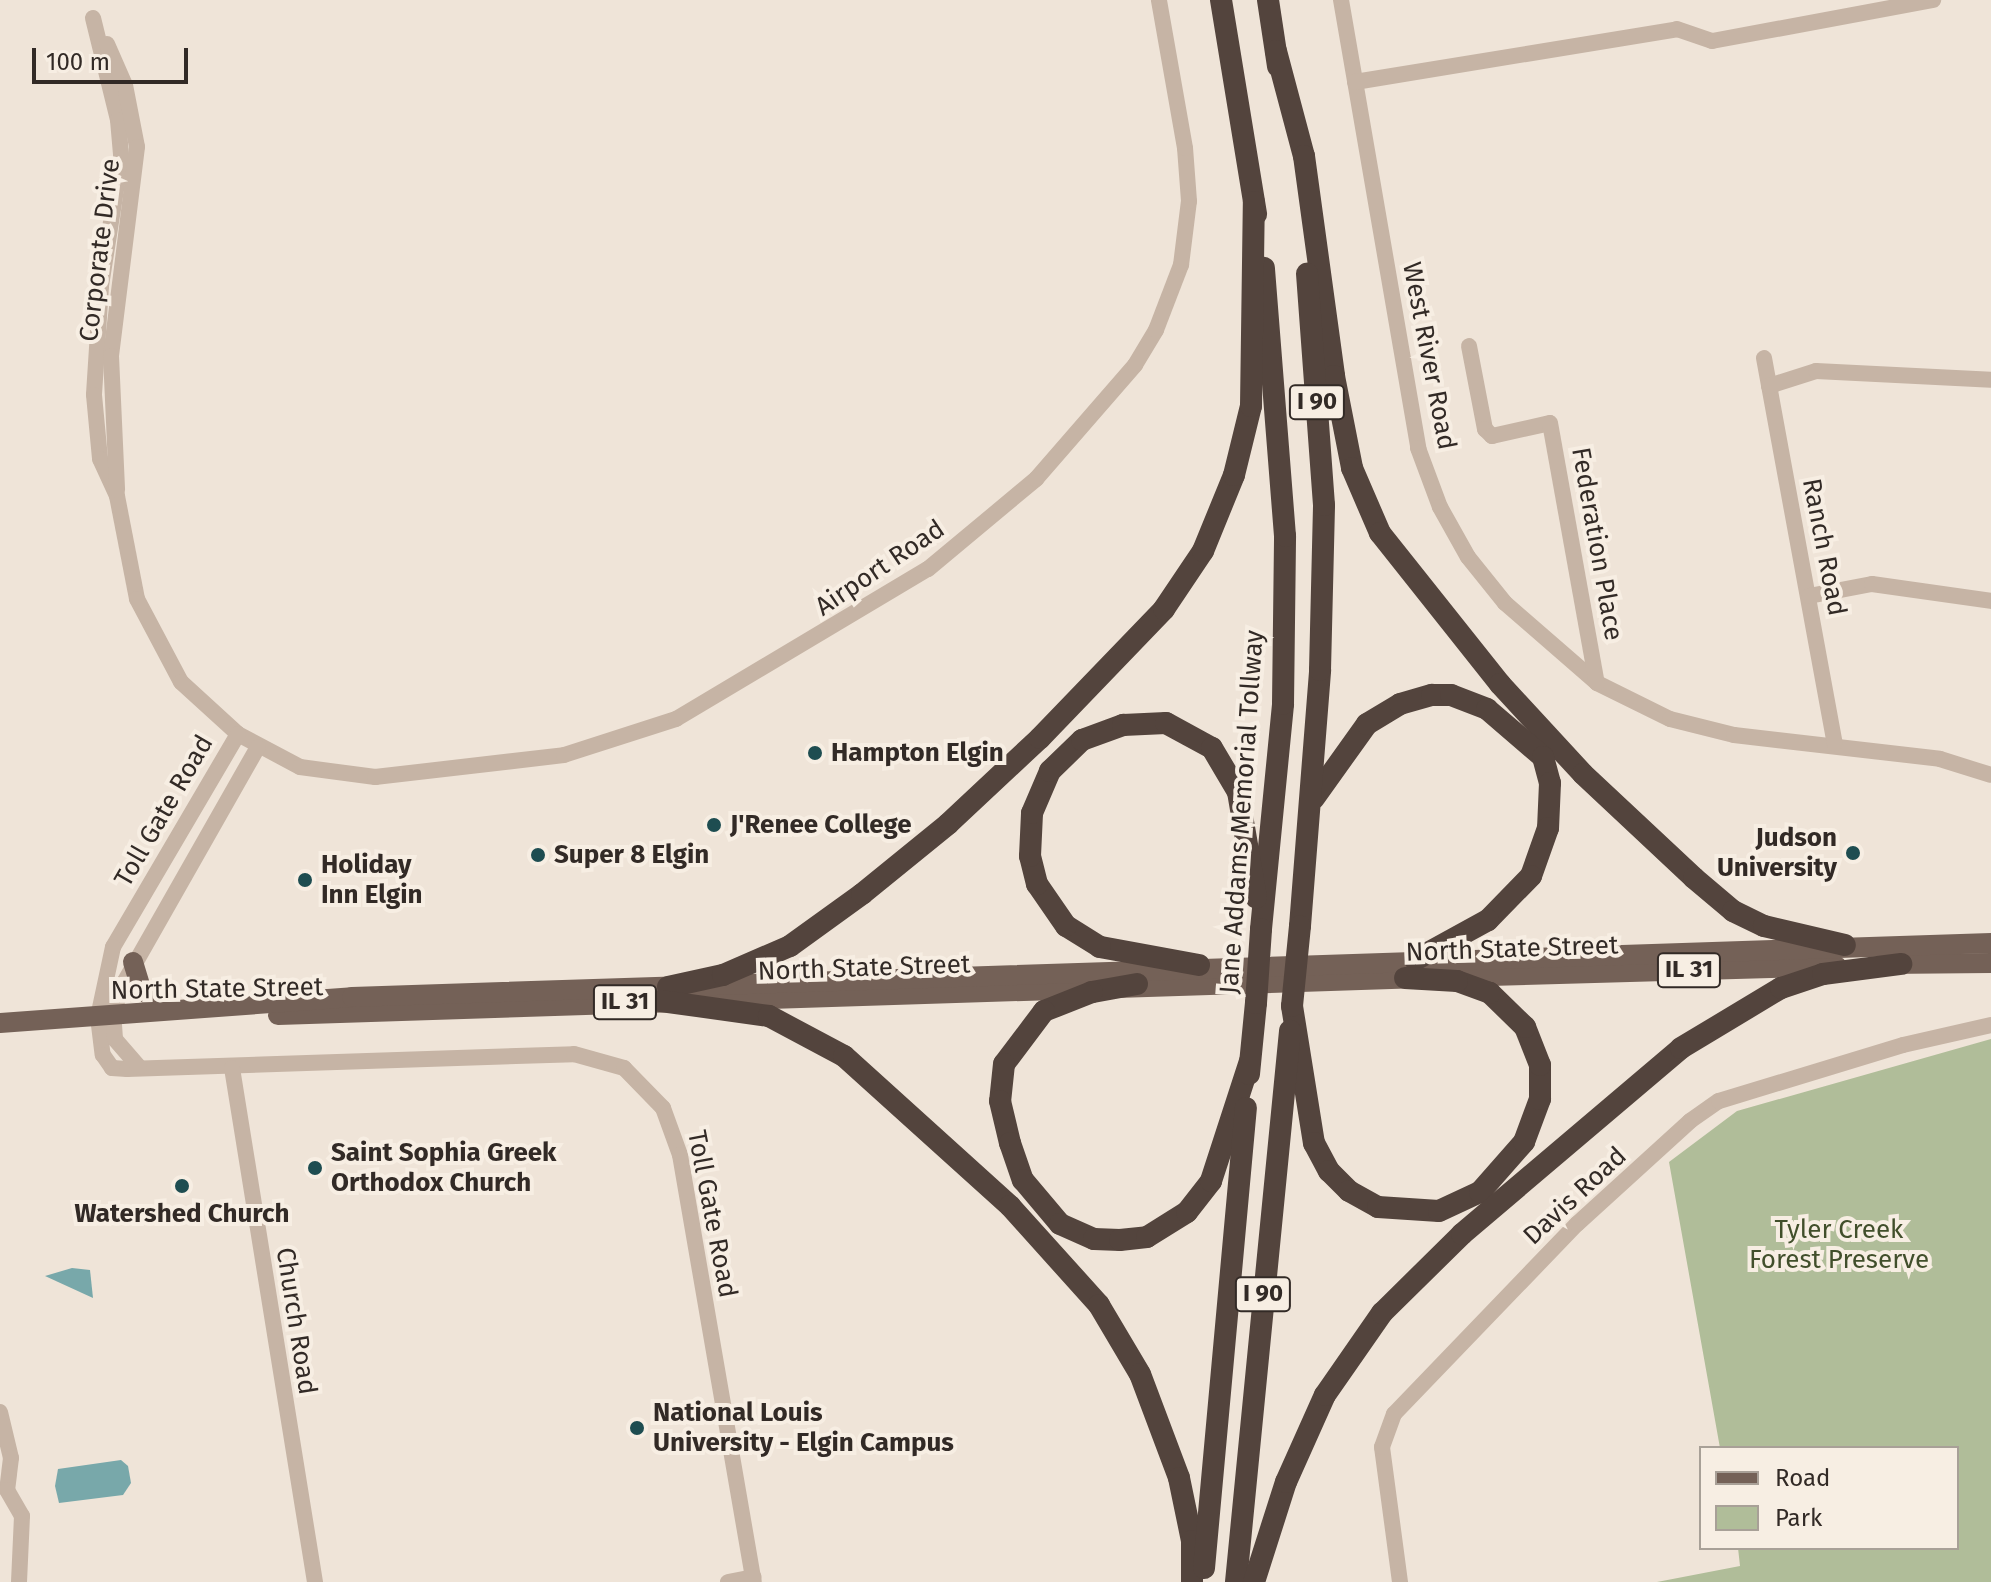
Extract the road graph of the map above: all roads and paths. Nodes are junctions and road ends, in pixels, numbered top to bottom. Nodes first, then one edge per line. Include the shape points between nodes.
1 (87, 0) edge
2 (1159, 0) edge
3 (1221, 0) edge
4 (1268, 0) edge
5 (1341, 0) edge
6 (1933, 0) edge
7 (1276, 51) junction
8 (1355, 82) junction
9 (1254, 202) junction
10 (1469, 346) dead end
11 (1764, 358) dead end
12 (1991, 380) edge
13 (1769, 386) junction
14 (1809, 596) junction
15 (1991, 601) edge
16 (1597, 683) junction
17 (238, 734) junction
18 (1835, 744) junction
19 (258, 747) junction
20 (1991, 775) edge
21 (1310, 806) junction
22 (1261, 929) junction
23 (1991, 943) edge
24 (1845, 945) junction
25 (133, 962) junction
26 (1991, 963) edge
27 (1901, 964) junction
28 (1199, 965) junction
29 (1410, 969) junction
30 (1137, 984) junction
31 (664, 994) junction
32 (1292, 1006) junction
33 (164, 1009) junction
34 (108, 1017) junction
35 (0, 1023) edge
36 (1991, 1025) edge
37 (1250, 1061) junction
38 (232, 1068) junction
39 (0, 1412) edge
40 (754, 1580) edge
41 (19, 1582) edge
42 (315, 1582) edge
43 (728, 1582) edge
44 (1192, 1582) edge
45 (1203, 1582) edge
46 (1236, 1582) edge
47 (1254, 1582) edge
48 (1400, 1582) edge

1 - 17 street, Corporate Drive via 125,85 137,147 111,356 117,496 137,599 181,682
2 - 19 street, Airport Road via 1189,201 1181,265 1170,300 1135,365 1086,426 991,520 872,606 727,692 631,737 505,765 387,777 324,774
3 - 9 highway, Jane Addams Memorial Tollway / I 90
4 - 7 highway, I 90
5 - 8 street, West River Road
6 - 8 street via 1712,41 1677,29
7 - 21 highway, I 90 via 1304,240 1324,505
7 - 24 highway via 1304,156 1352,468 1380,533 1511,695 1583,774 1694,878 1733,911 1764,926
8 - 16 street, West River Road via 1418,448 1440,507 1468,557 1505,603
9 - 22 highway, Jane Addams Memorial Tollway / I 90 via 1271,337 1285,536 1283,704
9 - 31 highway via 1251,406 1234,475 1203,551 1164,609 1040,738 862,894 790,946
10 - 16 street, Federation Place via 1485,429 1492,436 1550,423
11 - 13 street, Ranch Road
12 - 13 street via 1816,371
13 - 14 street, Ranch Road
14 - 15 street via 1872,584
14 - 18 street, Ranch Road
16 - 18 street, West River Road via 1651,712 1701,728
17 - 19 street, Airport Road
17 - 34 street, Toll Gate Road via 113,947
18 - 20 street, West River Road via 1940,759
19 - 25 street, Toll Gate Road
21 - 29 highway via 1355,736 1384,712 1418,698 1442,695 1474,703 1519,732 1543,757 1550,783 1548,828 1531,876 1488,920
21 - 32 highway, I 90, bridge
22 - 28 highway via 1238,792 1212,748 1166,723 1123,725 1082,740 1050,771 1032,813 1030,856 1037,884 1066,926 1100,947
22 - 37 highway, Jane Addams Memorial Tollway / I 90, bridge
23 - 24 main road, North State Street / IL 31
24 - 29 main road, North State Street / IL 31
25 - 33 main road via 141,988
25 - 34 street, Toll Gate Road
26 - 27 main road, North State Street / IL 31
27 - 29 main road, North State Street / IL 31
27 - 47 highway via 1823,974 1781,988 1681,1048 1459,1237 1382,1313 1325,1395 1286,1482
28 - 29 main road, North State Street / IL 31
28 - 31 main road, North State Street / IL 31
29 - 30 main road, North State Street / IL 31
29 - 32 highway via 1490,993 1525,1027 1540,1065 1540,1099 1524,1142 1480,1192 1439,1211 1378,1207 1349,1191 1329,1171 1314,1143
30 - 31 main road, North State Street / IL 31
30 - 37 highway via 1092,992 1044,1011 1004,1064 1000,1101 1010,1143 1023,1180 1060,1224 1094,1239 1147,1237 1187,1212 1211,1181
31 - 33 main road, North State Street / IL 31
31 - 34 main road, North State Street / IL 31
31 - 44 highway via 769,1016 844,1056 1010,1206 1099,1305 1140,1374 1179,1478 1192,1541
32 - 46 highway, I 90
33 - 34 main road, North State Street / IL 31
34 - 35 main road, IL 31
34 - 38 street, Toll Gate Road via 103,1055 112,1068
36 - 48 street, Davis Road via 1857,1058 1719,1101 1577,1224 1394,1414 1382,1447
37 - 45 highway, Jane Addams Memorial Tollway / I 90
38 - 40 street, Toll Gate Road via 574,1054 624,1068 646,1086 663,1108 680,1155
38 - 42 street, Church Road
39 - 41 street via 11,1458 7,1490 22,1516
40 - 43 street

